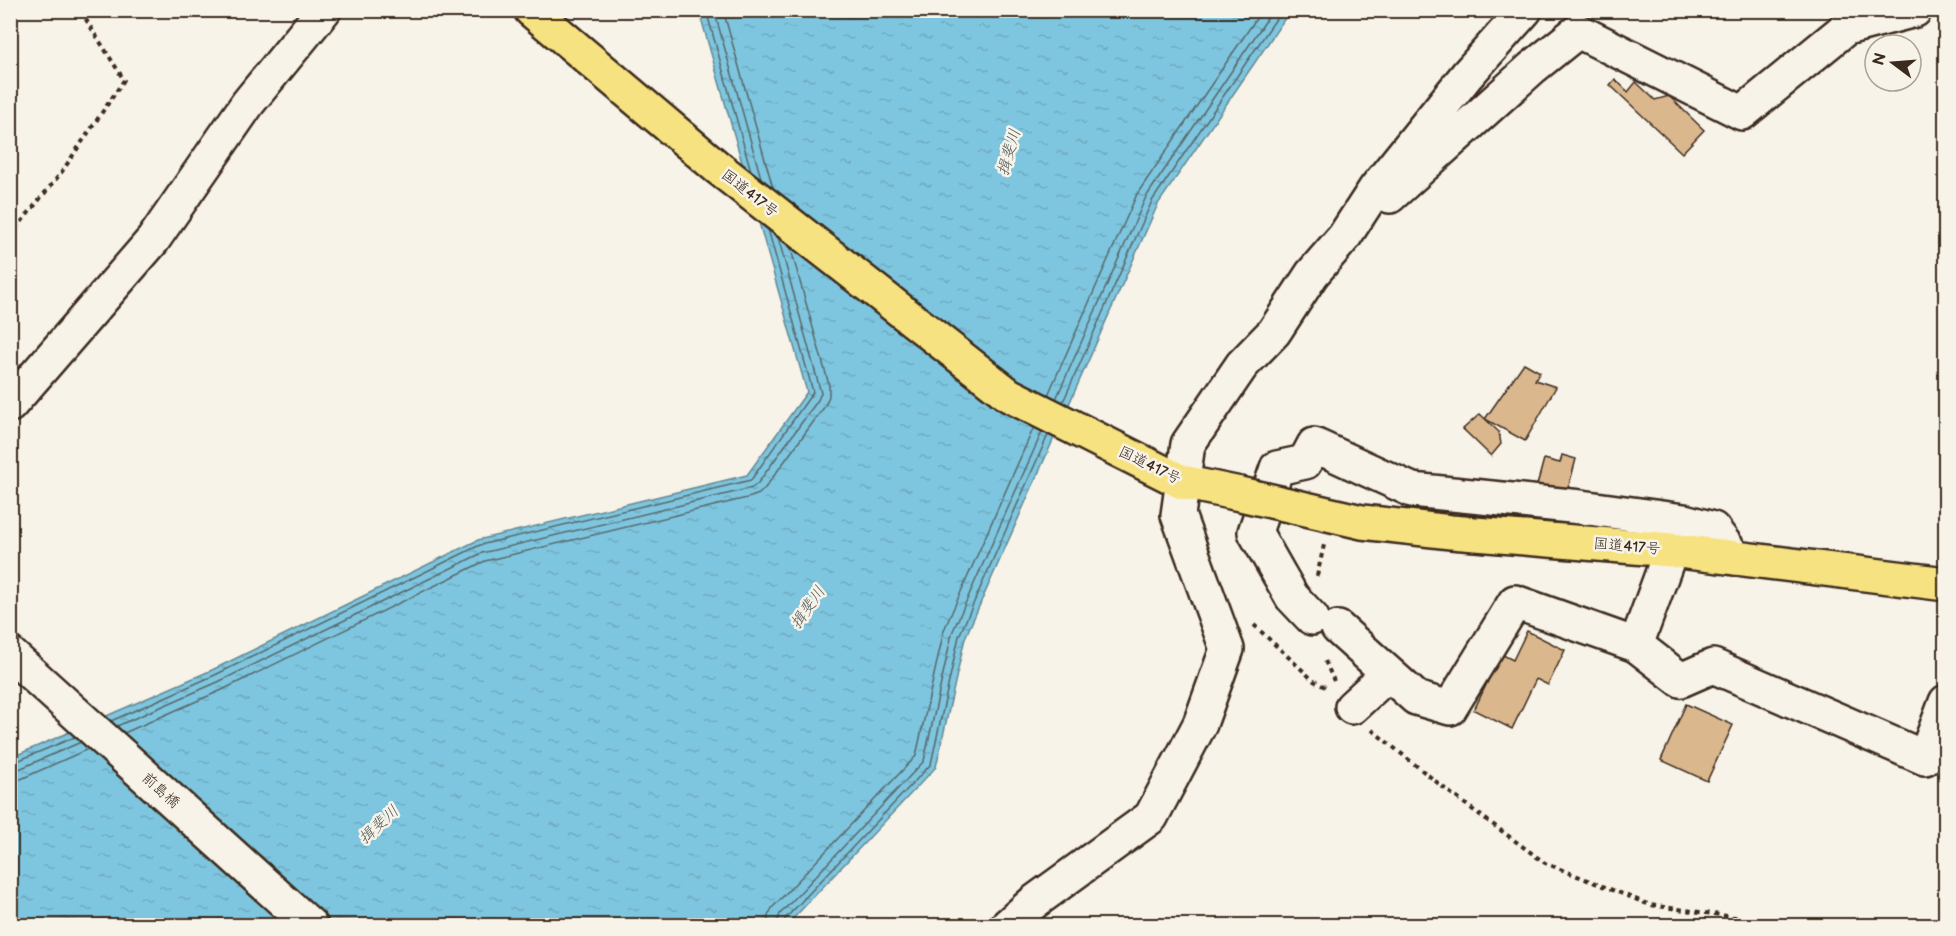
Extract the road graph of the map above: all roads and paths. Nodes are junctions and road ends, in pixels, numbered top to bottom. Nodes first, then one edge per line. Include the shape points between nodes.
1 (80, 10) edge
2 (324, 10) edge
3 (531, 10) edge
4 (1525, 10) edge
5 (1915, 10) edge
6 (10, 236) edge
7 (1344, 237) junction
8 (10, 405) edge
9 (1182, 482) junction
10 (1330, 515) junction
11 (1671, 550) junction
12 (1735, 558) junction
13 (1946, 584) edge
14 (1250, 618) dead end
15 (1325, 623) junction
16 (1636, 645) junction
17 (10, 654) edge
18 (1388, 674) junction
19 (1348, 702) junction
20 (1946, 702) edge
21 (311, 926) edge
22 (1007, 926) edge
23 (1815, 926) edge

1 - 6 path via 124,80 61,173
2 - 8 street via 248,103 153,240
3 - 9 highway, 国道417号 via 717,167 1009,395
4 - 7 street via 1383,180
5 - 7 street via 1846,28 1742,113 1578,31
7 - 9 street via 1312,274 1274,332 1242,365 1188,444
9 - 10 highway, 国道417号, bridge
9 - 22 street via 1178,515 1227,649 1200,724 1151,817
10 - 11 highway, 国道417号 via 1451,532
10 - 15 path via 1311,599
11 - 12 highway, 国道417号
11 - 16 street
12 - 13 highway, 国道417号
12 - 15 street via 1713,529 1684,521 1412,490 1314,445 1305,462 1278,468 1256,532 1292,597
14 - 19 path via 1314,681
15 - 18 street
15 - 19 path via 1312,630 1336,685
16 - 18 street via 1515,602 1450,708 1416,698
16 - 20 street via 1682,680 1713,666 1925,758
17 - 21 street, 前島橋
18 - 19 street
19 - 23 path via 1364,723 1545,863 1650,905

